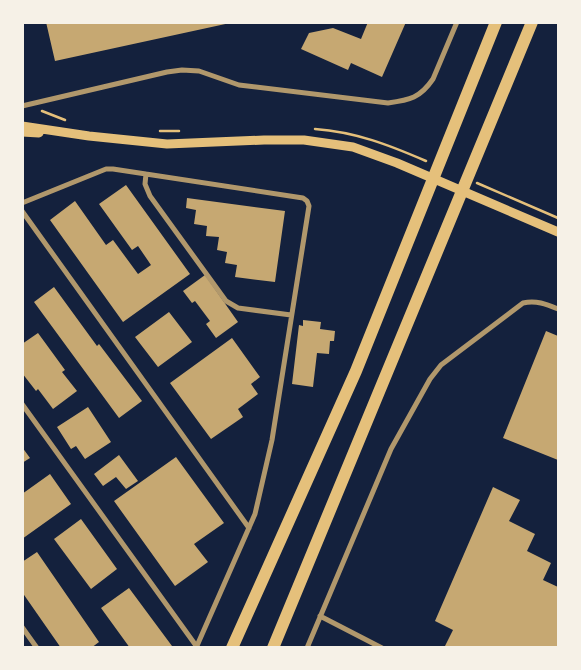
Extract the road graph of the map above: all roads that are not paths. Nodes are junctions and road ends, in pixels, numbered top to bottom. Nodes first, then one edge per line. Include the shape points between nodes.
1 (457, 22) edge
2 (496, 22) edge
3 (532, 22) edge
4 (22, 106) edge
5 (22, 126) edge
6 (22, 132) edge
7 (89, 136) junction
8 (146, 174) junction
9 (23, 202) edge
10 (22, 210) edge
11 (558, 232) edge
12 (558, 309) edge
13 (291, 315) junction
14 (22, 404) edge
15 (249, 528) junction
16 (320, 616) junction
17 (22, 627) edge
18 (196, 647) edge
19 (37, 648) edge
20 (232, 648) edge
21 (273, 648) edge
22 (307, 648) edge
23 (382, 648) edge

1 - 4 street via 433,79 417,96 404,101 388,102 239,85 199,71 182,70
2 - 20 highway via 356,371
3 - 21 highway
5 - 7 main road
6 - 7 main road
7 - 11 main road via 167,144 304,140 353,147 397,162
8 - 9 street via 106,169
8 - 13 street via 150,196 226,301 238,308
8 - 13 street via 307,201 309,206
10 - 15 street
12 - 16 street via 532,301 523,303 441,365 430,379 394,442
13 - 15 street via 272,440
14 - 18 street
15 - 18 street
16 - 22 street
16 - 23 street
17 - 19 street

